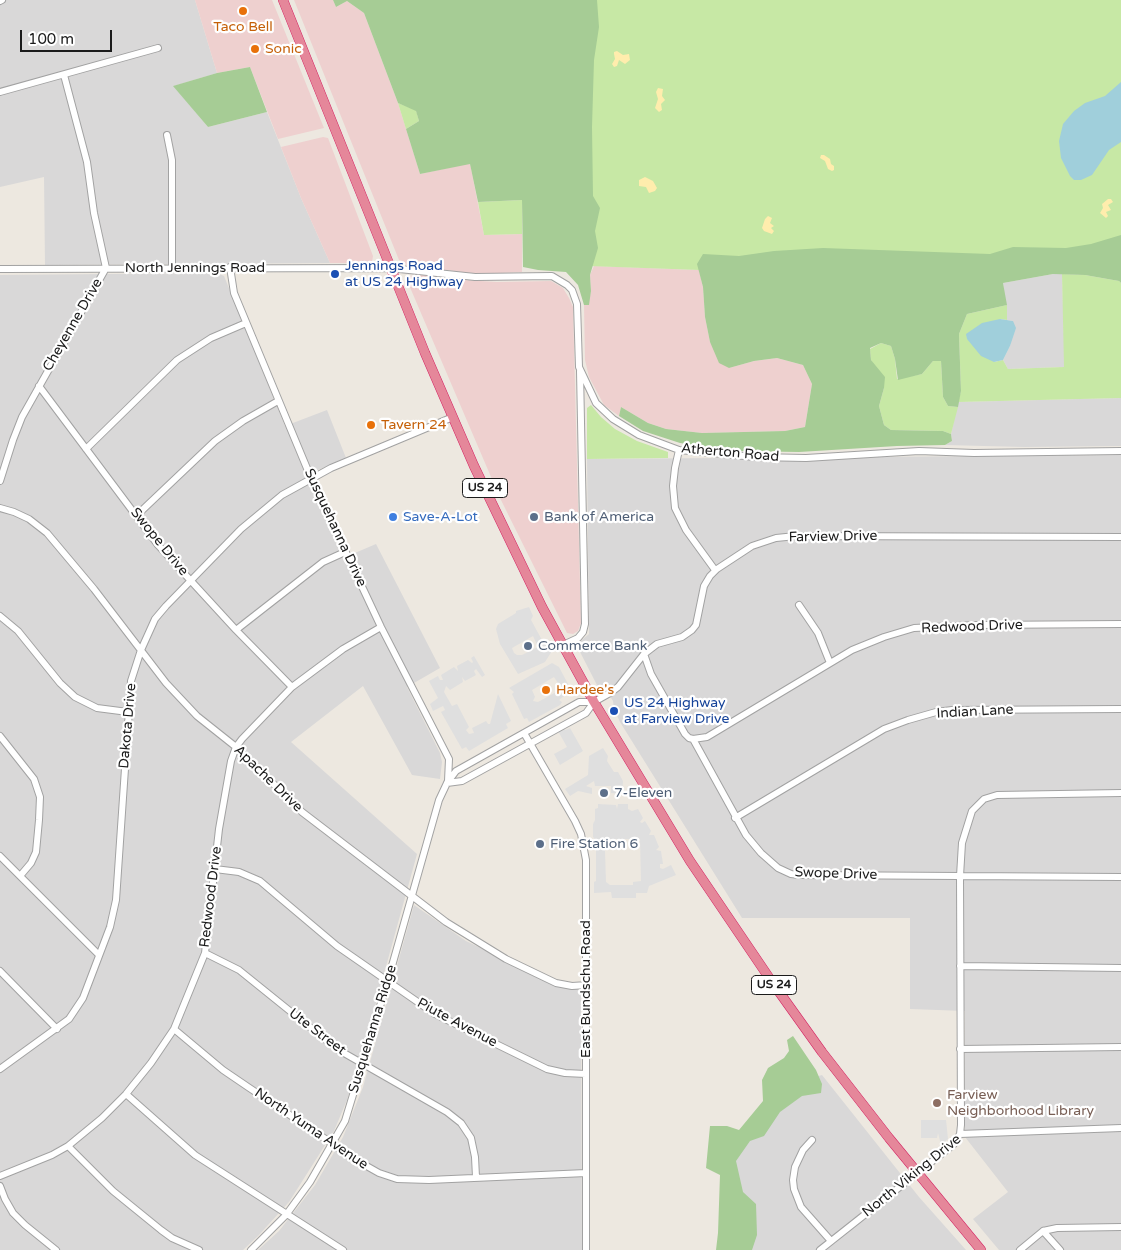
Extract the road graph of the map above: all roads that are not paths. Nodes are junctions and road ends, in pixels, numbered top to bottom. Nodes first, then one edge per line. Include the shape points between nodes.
1 (283, 0) edge
2 (158, 48) dead end
3 (64, 75) junction
4 (0, 92) edge
5 (167, 135) dead end
6 (172, 267) junction
7 (230, 267) junction
8 (106, 268) junction
9 (390, 268) junction
10 (0, 269) edge
11 (246, 323) junction
12 (580, 367) junction
13 (39, 386) junction
14 (278, 401) junction
15 (453, 417) junction
16 (86, 449) junction
17 (679, 450) junction
18 (1121, 451) edge
19 (311, 478) junction
20 (0, 481) edge
21 (0, 508) edge
22 (136, 516) junction
23 (1121, 537) edge
24 (345, 552) junction
25 (715, 570) junction
26 (191, 582) junction
27 (798, 605) dead end
28 (0, 616) edge
29 (1121, 624) edge
30 (381, 627) junction
31 (236, 630) junction
32 (563, 645) junction
33 (141, 650) junction
34 (644, 654) junction
35 (830, 663) junction
36 (292, 687) junction
37 (594, 702) junction
38 (1121, 709) edge
39 (128, 712) junction
40 (550, 719) junction
41 (556, 729) junction
42 (524, 733) junction
43 (0, 736) edge
44 (693, 739) junction
45 (530, 742) junction
46 (236, 747) junction
47 (447, 783) junction
48 (1121, 793) edge
49 (735, 818) junction
50 (0, 856) edge
51 (215, 869) junction
52 (20, 876) junction
53 (960, 876) junction
54 (1121, 877) edge
55 (412, 897) junction
56 (205, 953) junction
57 (100, 956) junction
58 (960, 966) junction
59 (1121, 968) edge
60 (0, 971) edge
61 (388, 980) junction
62 (587, 985) junction
63 (57, 1029) junction
64 (174, 1029) junction
65 (1121, 1047) edge
66 (960, 1049) junction
67 (363, 1065) junction
68 (0, 1069) edge
69 (586, 1074) junction
70 (126, 1094) junction
71 (1121, 1128) edge
72 (960, 1134) junction
73 (812, 1140) dead end
74 (333, 1144) junction
75 (68, 1146) junction
76 (586, 1173) junction
77 (917, 1173) junction
78 (0, 1176) edge
79 (476, 1177) junction
80 (0, 1186) edge
81 (286, 1214) junction
82 (1121, 1227) edge
83 (1043, 1231) junction
84 (831, 1241) junction
85 (56, 1250) edge
86 (199, 1250) edge
87 (251, 1250) edge
88 (343, 1250) edge
89 (586, 1250) edge
90 (820, 1250) edge
91 (981, 1250) edge
92 (1020, 1250) edge
93 (1060, 1250) edge

1 - 9 highway, US 24
2 - 3 street
3 - 4 street
3 - 8 street, Cheyenne Drive via 87,162
5 - 6 street via 172,160
6 - 7 street, North Jennings Road
6 - 8 street, North Jennings Road
7 - 9 street, North Jennings Road
7 - 11 street, Susquehanna Drive via 234,293
8 - 10 street, North Jennings Road
8 - 13 street, Cheyenne Drive
9 - 12 street, Atherton Road via 475,277 552,276 560,280 572,290 577,304
9 - 15 highway, US 24
11 - 14 street, Susquehanna Drive
11 - 16 street via 211,338 176,360
12 - 17 street, Atherton Road via 602,411 639,435
12 - 32 street via 586,624 578,638
13 - 16 street, Swope Drive
13 - 20 street, Cheyenne Drive via 13,440
14 - 19 street, Susquehanna Drive
14 - 22 street via 215,441
15 - 19 street, Dakota Drive
15 - 32 highway, US 24 via 500,521
16 - 22 street, Swope Drive
17 - 18 street, Atherton Road via 806,458 919,451
17 - 25 street via 673,486 676,508 686,530
19 - 24 street, Susquehanna Drive
19 - 26 street, Dakota Drive via 258,513
21 - 33 street, Apache Drive via 29,519 47,533
22 - 26 street, Swope Drive
23 - 25 street, Farview Drive via 796,536 752,546
24 - 30 street, Susquehanna Drive
24 - 31 street via 324,562
25 - 34 street, Farview Drive via 704,586 696,625 692,630 682,637 658,644
26 - 31 street, Swope Drive
26 - 33 street, Dakota Drive via 155,619
27 - 35 street via 818,633
28 - 39 street via 18,631 75,697 97,708
29 - 35 street, Redwood Drive via 914,628 852,650
30 - 36 street, Redwood Drive via 343,649
30 - 47 street, Susquehanna Drive via 449,759
31 - 36 street, Swope Drive
32 - 37 highway, US 24
33 - 39 street, Dakota Drive via 131,682
33 - 46 street, Apache Drive via 197,716
34 - 37 street, Farview Drive via 618,687
34 - 44 street, Swope Drive via 651,674 685,734
35 - 44 street, Redwood Drive via 707,737
36 - 46 street, Redwood Drive
37 - 40 street, Susquehanna Ridge via 579,702
37 - 41 street via 586,713
37 - 77 highway, US 24 via 658,811 727,918 822,1052
38 - 49 street, Indian Lane via 936,712 884,730
39 - 57 street, Dakota Drive via 116,900
40 - 41 street
40 - 42 street, Susquehanna Ridge
41 - 45 street
42 - 45 street, East Bundschu Road
42 - 47 street, Susquehanna Ridge via 456,771
43 - 52 street via 34,779 40,798 36,852
44 - 49 street, Swope Drive
45 - 47 street via 462,781
45 - 62 street, East Bundschu Road via 576,821 584,846
46 - 51 street, Redwood Drive via 219,829
46 - 55 street, Apache Drive via 302,812
47 - 55 street, Susquehanna Ridge via 439,800
48 - 53 street via 997,795 984,799 969,818 962,843
49 - 53 street, Swope Drive via 760,853 791,874
50 - 52 street
51 - 56 street, Redwood Drive
51 - 61 street, Piute Avenue via 239,872 260,881 337,946
52 - 57 street
53 - 54 street, Swope Drive
53 - 58 street
55 - 61 street, Susquehanna Ridge
55 - 62 street, Apache Drive via 506,959 556,982
56 - 64 street, Redwood Drive
56 - 67 street, Ute Street via 239,970 314,1032
57 - 63 street, Dakota Drive via 78,1007
58 - 59 street
58 - 66 street
60 - 63 street
61 - 67 street, Susquehanna Ridge
61 - 69 street, Piute Avenue via 435,1014 547,1069
62 - 69 street, East Bundschu Road
63 - 68 street, Dakota Drive
64 - 70 street, Redwood Drive
64 - 74 street, North Yuma Avenue via 223,1070
65 - 66 street
66 - 72 street
67 - 74 street, Susquehanna Ridge via 345,1121
67 - 79 street, Ute Street via 461,1123 471,1138
69 - 76 street, East Bundschu Road
70 - 75 street, Redwood Drive
70 - 81 street via 195,1155
71 - 72 street, North Viking Drive
72 - 77 street, North Viking Drive via 954,1144
73 - 84 street via 795,1167 794,1189 801,1207
74 - 79 street, North Yuma Avenue via 362,1165 397,1179
74 - 81 street, Susquehanna Ridge
75 - 78 street, Redwood Drive
75 - 86 street via 113,1191 161,1230
76 - 79 street, North Yuma Avenue
76 - 89 street, East Bundschu Road
77 - 84 street, North Viking Drive
77 - 91 highway, US 24
80 - 85 street via 13,1213
81 - 87 street, Susquehanna Ridge
81 - 88 street
82 - 83 street
83 - 92 street
83 - 93 street
84 - 90 street, North Viking Drive

